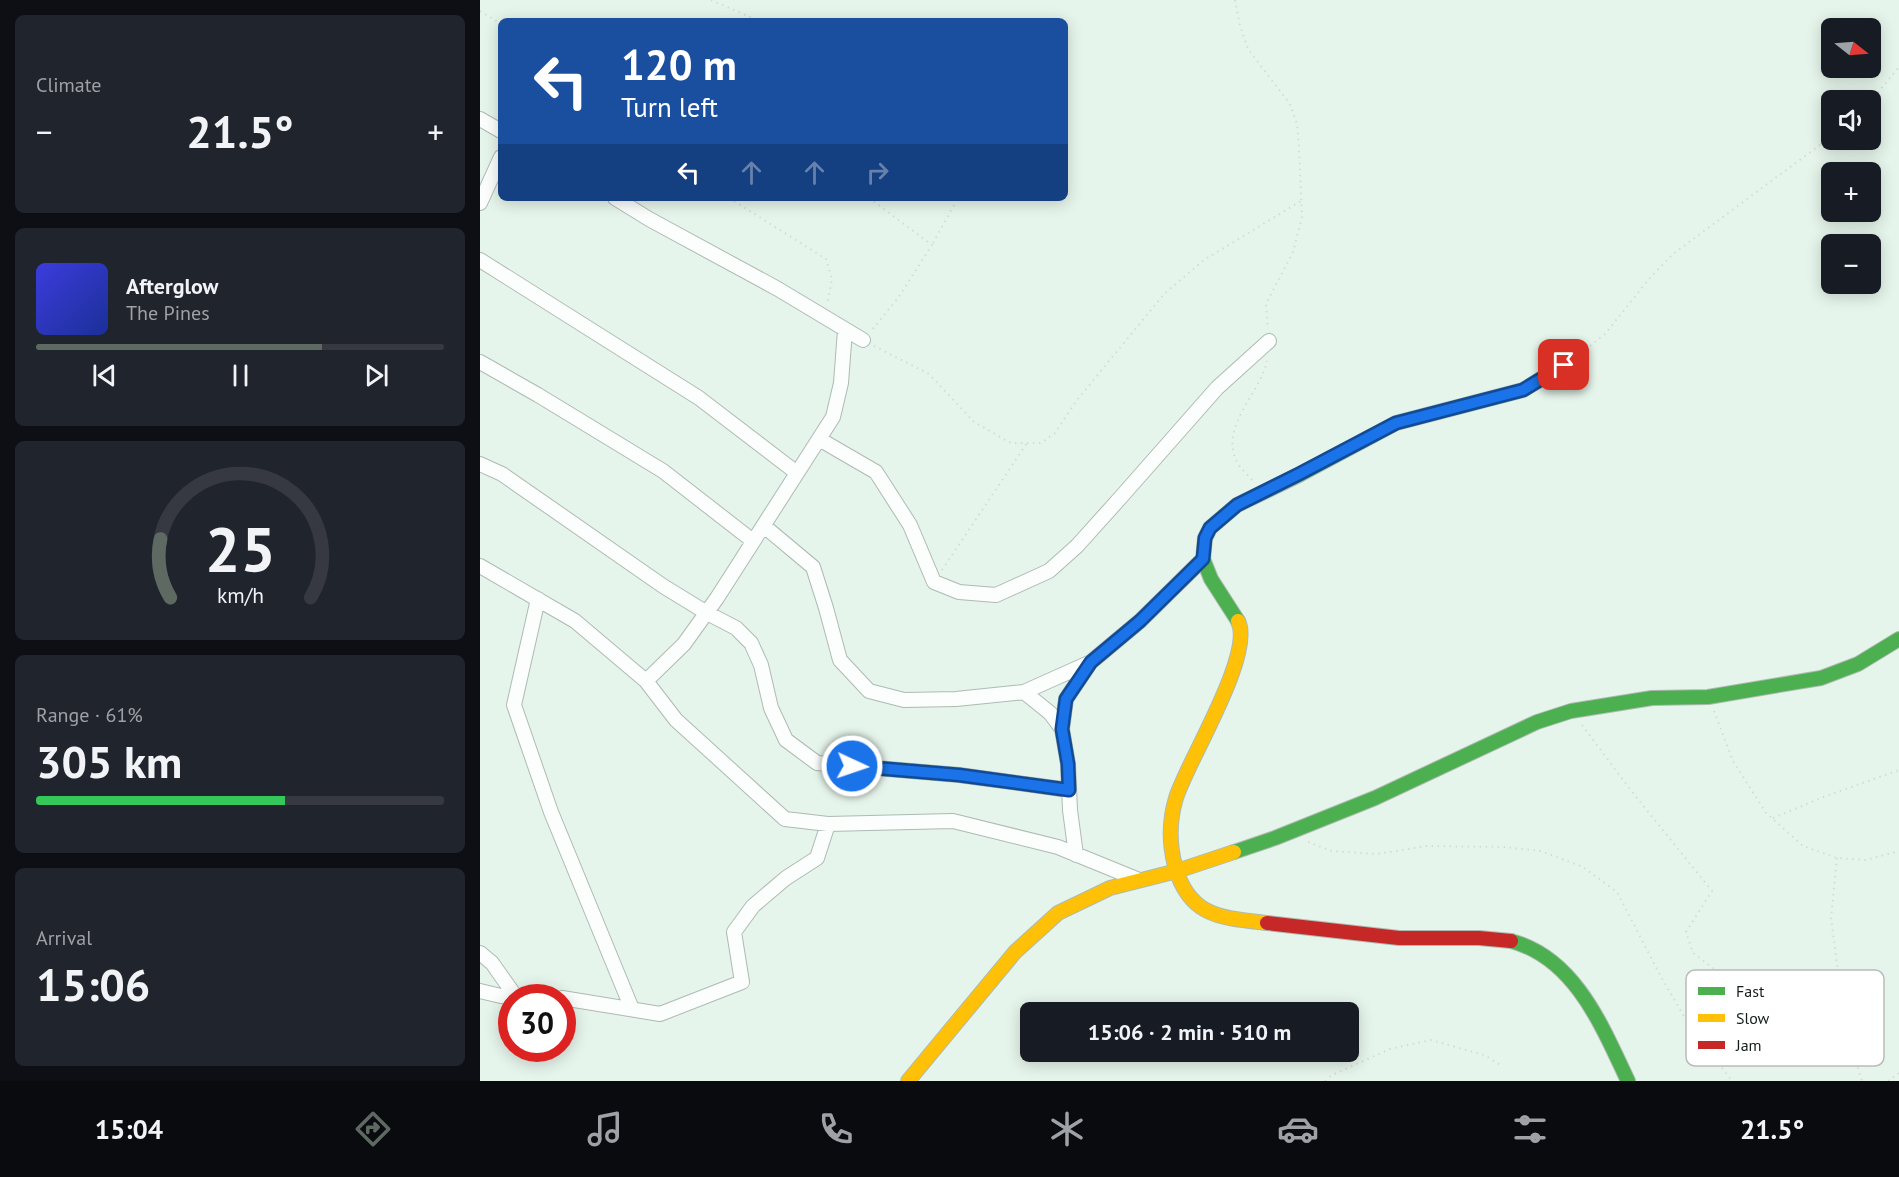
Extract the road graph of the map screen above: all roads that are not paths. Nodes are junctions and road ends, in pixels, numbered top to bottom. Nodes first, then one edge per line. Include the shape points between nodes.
1 (480, 119) edge
2 (498, 129) edge
3 (498, 164) edge
4 (620, 201) edge
5 (480, 204) edge
6 (480, 260) edge
7 (845, 330) junction
8 (863, 340) road end
9 (1269, 341) road end
10 (1578, 356) road end
11 (480, 362) edge
12 (819, 439) junction
13 (480, 464) edge
14 (797, 473) junction
15 (764, 526) junction
16 (753, 541) junction
17 (1203, 559) junction
18 (483, 572) edge
19 (538, 599) junction
20 (706, 613) junction
21 (1899, 639) edge
22 (1091, 662) junction
23 (646, 681) junction
24 (1024, 692) junction
25 (1062, 729) junction
26 (1069, 790) junction
27 (828, 824) junction
28 (1076, 855) junction
29 (1177, 870) junction
30 (1139, 880) junction
31 (480, 953) edge
32 (507, 984) edge
33 (480, 991) edge
34 (498, 995) edge
35 (576, 1000) edge
36 (632, 1009) junction
37 (908, 1081) edge
38 (1628, 1081) edge

1 - 2 street
3 - 5 street
4 - 7 street
6 - 14 street via 699,398
7 - 8 street
7 - 12 street via 841,383 833,417
9 - 12 street via 1217,388 1077,546 1049,571 996,595 959,592 934,582 909,525 876,472
10 - 17 street via 1523,390 1396,423 1262,491 1237,505 1210,528
11 - 16 street via 663,471
12 - 14 street
13 - 20 street via 502,474
14 - 15 street
15 - 16 street
15 - 24 street via 813,567 840,660 869,691 904,700
16 - 20 street
17 - 22 street
17 - 29 street via 1240,624 1241,634 1219,705 1186,773 1172,814 1170,832
18 - 19 street
19 - 23 street via 575,621
19 - 36 street via 514,705 551,812
20 - 23 street via 684,644
20 - 26 street via 736,628 751,643 761,665 771,708 786,740 817,763 959,775
21 - 29 street via 1858,664 1821,678 1708,697 1652,698 1571,711 1537,722 1376,798 1286,834
22 - 24 street
22 - 25 street via 1066,699
23 - 27 street via 676,720 785,819
24 - 25 street via 1050,713
25 - 26 street
26 - 28 street
27 - 28 street via 953,821
27 - 36 street via 817,858 753,906 734,932 742,982 660,1014
28 - 30 street
29 - 30 street
29 - 38 street via 1183,888 1197,906 1218,914 1399,938 1485,937 1509,940 1544,953 1566,972 1617,1055
30 - 37 street via 1110,888 1058,913 1014,952
31 - 32 street
33 - 34 street
35 - 36 street

